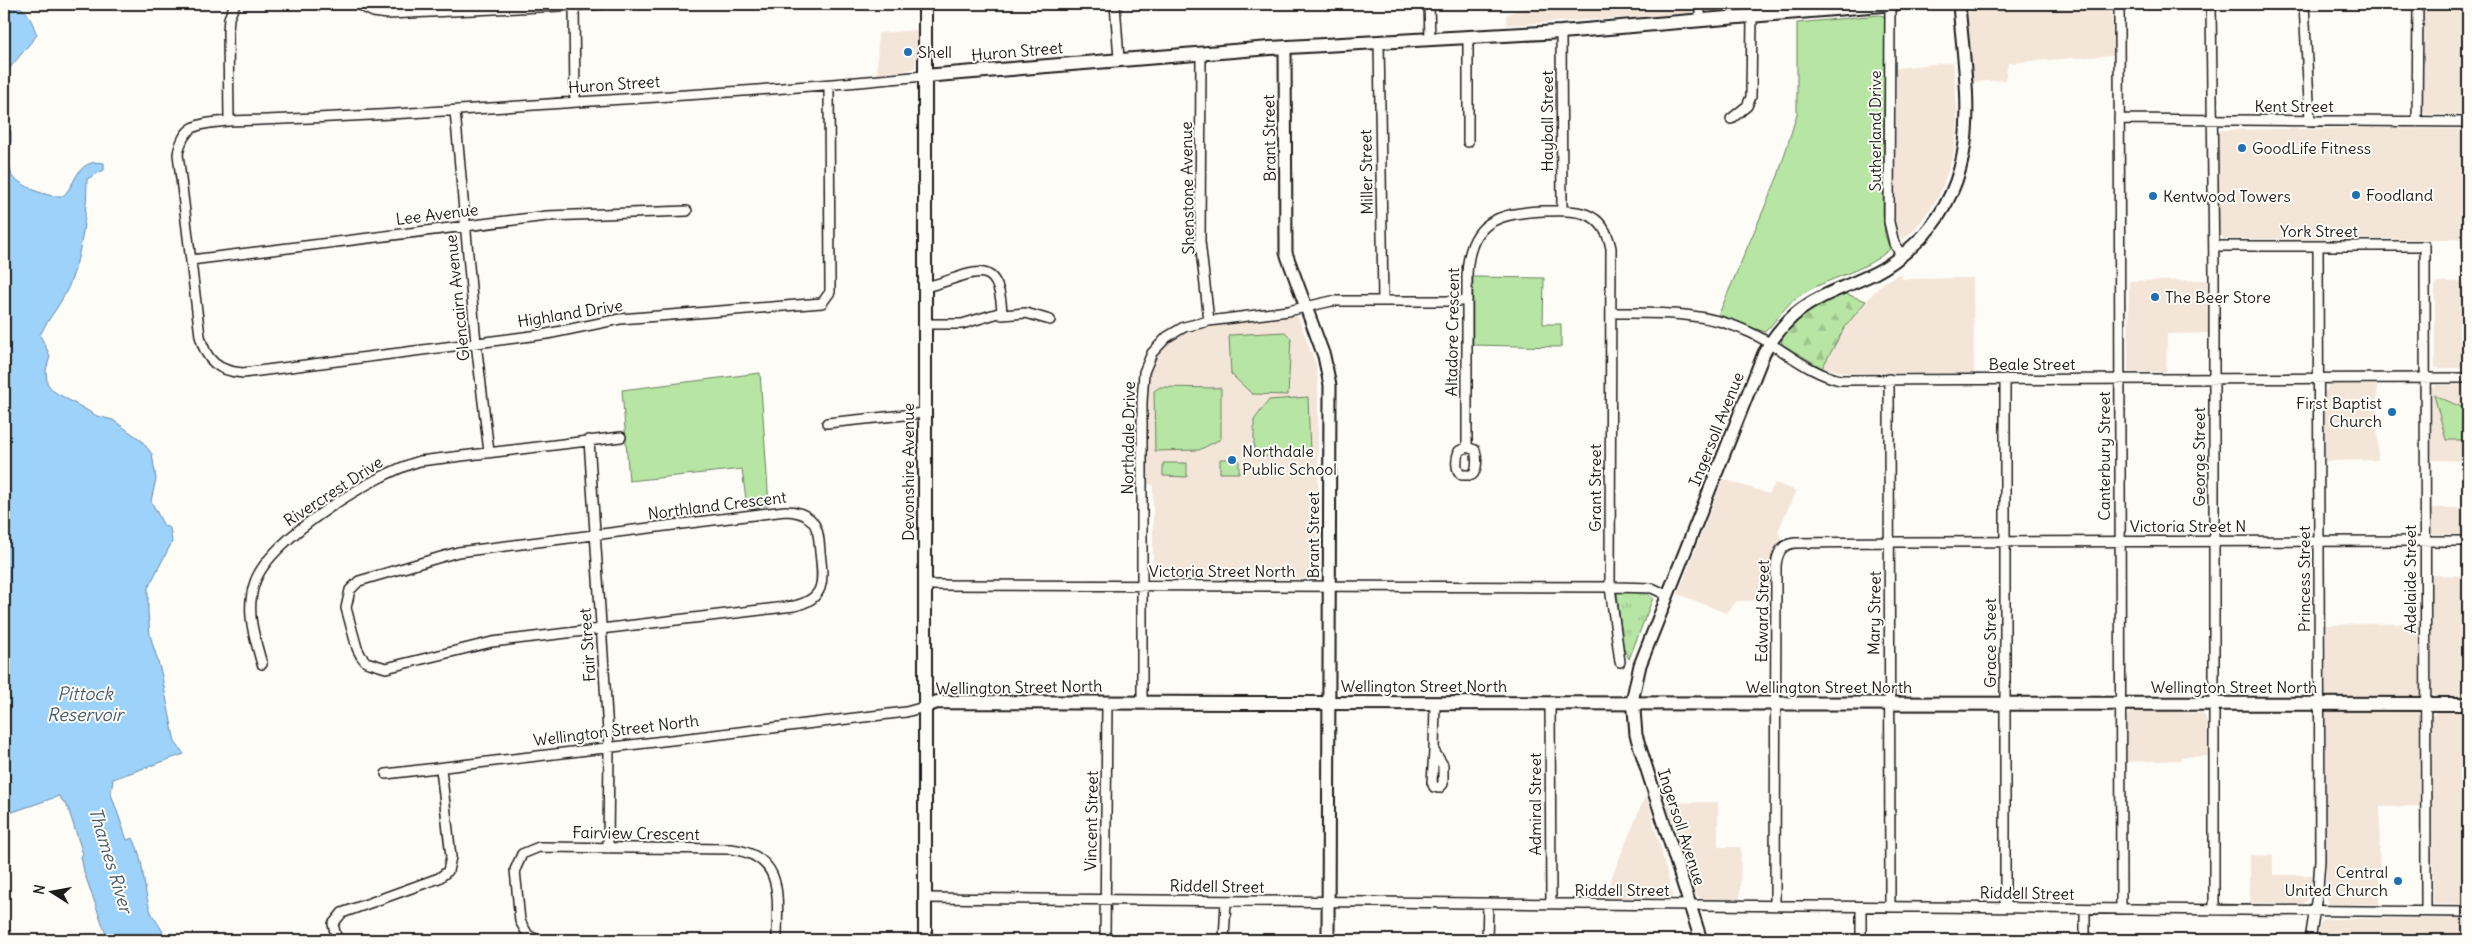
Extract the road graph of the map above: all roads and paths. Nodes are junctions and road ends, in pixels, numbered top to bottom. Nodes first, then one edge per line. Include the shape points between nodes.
1 (235, 4) edge
2 (357, 4) edge
3 (602, 4) edge
4 (925, 4) edge
5 (1115, 4) edge
6 (1429, 4) edge
7 (1700, 4) edge
8 (1892, 4) edge
9 (1959, 4) edge
10 (2118, 4) edge
11 (2211, 4) edge
12 (2304, 4) edge
13 (2418, 4) edge
14 (574, 6) junction
15 (1752, 17) junction
16 (1700, 21) junction
17 (1561, 32) junction
18 (1468, 38) junction
19 (1430, 39) junction
20 (1379, 42) junction
21 (1284, 47) junction
22 (1201, 54) junction
23 (1119, 59) junction
24 (924, 76) junction
25 (829, 85) junction
26 (575, 102) junction
27 (455, 112) junction
28 (2119, 119) junction
29 (1732, 120) dead end
30 (229, 121) junction
31 (2213, 121) junction
32 (2310, 122) junction
33 (2417, 122) junction
34 (2468, 122) edge
35 (1468, 142) dead end
36 (1562, 210) junction
37 (687, 211) dead end
38 (465, 226) junction
39 (2214, 246) junction
40 (2318, 246) junction
41 (2425, 246) joint
42 (1902, 255) junction
43 (191, 260) junction
44 (924, 287) junction
45 (1382, 301) junction
46 (1466, 301) junction
47 (1306, 306) junction
48 (1002, 312) junction
49 (1611, 313) junction
50 (1050, 320) dead end
51 (1209, 321) junction
52 (924, 324) junction
53 (476, 343) junction
54 (1770, 343) junction
55 (2318, 378) junction
56 (2425, 378) junction
57 (2468, 378) edge
58 (1890, 379) junction
59 (2005, 379) junction
60 (2118, 379) junction
61 (2214, 379) junction
62 (924, 413) junction
63 (827, 423) dead end
64 (621, 437) dead end
65 (589, 440) junction
66 (1467, 447) dead end
67 (489, 452) junction
68 (596, 535) junction
69 (2120, 541) junction
70 (2214, 541) junction
71 (2319, 541) junction
72 (2426, 541) junction
73 (2468, 541) edge
74 (1890, 542) junction
75 (2006, 542) junction
76 (924, 585) junction
77 (1142, 586) junction
78 (1330, 586) junction
79 (1610, 587) junction
80 (1667, 595) junction
81 (601, 629) junction
82 (1620, 662) dead end
83 (262, 664) dead end
84 (1142, 701) junction
85 (1107, 702) junction
86 (1330, 702) junction
87 (1435, 703) junction
88 (1550, 703) junction
89 (1776, 703) junction
90 (2005, 703) junction
91 (1633, 704) junction
92 (1888, 704) junction
93 (2121, 704) junction
94 (2214, 704) junction
95 (2320, 704) junction
96 (2425, 704) junction
97 (2468, 704) edge
98 (924, 707) junction
99 (609, 747) junction
100 (1434, 751) dead end
101 (441, 769) junction
102 (386, 774) dead end
103 (608, 848) junction
104 (925, 898) junction
105 (1105, 900) junction
106 (1226, 902) junction
107 (1328, 902) junction
108 (1488, 904) junction
109 (1551, 904) junction
110 (1691, 904) junction
111 (1775, 905) junction
112 (1861, 907) junction
113 (1890, 907) junction
114 (2005, 907) junction
115 (2085, 908) junction
116 (2121, 909) junction
117 (2214, 910) junction
118 (2314, 911) junction
119 (2426, 911) junction
120 (2468, 912) edge
121 (336, 940) edge
122 (538, 940) edge
123 (777, 940) edge
124 (925, 940) edge
125 (1105, 940) edge
126 (1224, 940) edge
127 (1328, 940) edge
128 (1487, 940) edge
129 (1701, 940) edge
130 (1861, 940) edge
131 (2085, 940) edge
132 (2310, 940) edge

1 - 30 street via 229,18
2 - 14 street via 377,14
3 - 14 street
4 - 24 main road, Devonshire Avenue
5 - 23 street
6 - 19 street
7 - 16 street
8 - 15 main road, Huron Street
8 - 42 street, Sutherland Drive via 1889,222 1894,242
9 - 42 street, Ingersoll Avenue via 1968,121 1963,162 1949,198 1936,219
10 - 28 street, Canterbury Street
11 - 31 street, George Street
12 - 32 street
13 - 33 street
14 - 26 street
15 - 16 main road, Huron Street
15 - 29 street via 1751,97 1747,106
16 - 17 main road, Huron Street
17 - 18 main road, Huron Street
17 - 36 street, Hayball Street
18 - 19 main road, Huron Street
18 - 35 street
19 - 20 main road, Huron Street
20 - 21 main road, Huron Street
20 - 45 street, Miller Street
21 - 22 main road, Huron Street
21 - 47 street, Brant Street via 1286,253
22 - 23 main road, Huron Street
22 - 51 street, Shenstone Avenue via 1200,241
23 - 24 main road, Huron Street
24 - 25 street, Huron Street
24 - 44 main road, Devonshire Avenue
25 - 26 street, Huron Street
25 - 53 street, Highland Drive via 830,292 822,304 619,320
26 - 27 street, Huron Street
27 - 30 street, Huron Street
27 - 38 street, Glencairn Avenue
28 - 31 street, Kent Street
28 - 60 street, Canterbury Street
30 - 43 street, Huron Street via 193,126 180,144 178,154
31 - 32 street, Kent Street
31 - 39 street, George Street
32 - 33 street, Kent Street
33 - 34 street, Kent Street
36 - 46 street, Altadore Crescent via 1510,214 1490,223 1477,237 1469,255
36 - 49 street, Altadore Crescent via 1591,216 1599,221 1608,235
37 - 38 street, Lee Avenue via 547,216
38 - 43 street, Lee Avenue
38 - 53 street, Glencairn Avenue
39 - 40 street, York Street
39 - 61 street, George Street
40 - 41 street, York Street
40 - 55 street, Princess Street
41 - 56 street, Adelaide Street
42 - 54 street, Ingersoll Avenue via 1874,274 1806,305 1784,323
43 - 53 street, Highland Drive via 202,345 211,362 228,371 244,373
44 - 48 street via 944,284 971,272 990,274 998,287
44 - 52 main road, Devonshire Avenue
45 - 46 street, Northdale Drive
45 - 47 street, Northdale Drive via 1332,301
46 - 66 street, Altadore Crescent
47 - 51 street, Northdale Drive
47 - 78 street, Brant Street via 1324,356 1330,386
48 - 50 street via 1026,313
48 - 52 street via 962,324
49 - 54 street, Beale Street via 1687,313 1734,326
49 - 79 street, Grant Street
51 - 77 street, Northdale Drive via 1184,327 1167,337 1152,353 1144,372
52 - 62 main road, Devonshire Avenue
53 - 67 street, Glencairn Avenue
54 - 58 street, Beale Street via 1803,365 1832,378
54 - 80 street, Ingersoll Avenue
55 - 56 street, Beale Street
55 - 61 street, Beale Street
55 - 71 street, Princess Street
56 - 57 street, Beale Street
56 - 72 street, Adelaide Street
58 - 59 street, Beale Street
58 - 74 street, Mary Street
59 - 60 street, Beale Street
59 - 75 street, Grace Street
60 - 61 street, Beale Street
60 - 69 street, Canterbury Street
61 - 70 street, George Street
62 - 63 street
62 - 76 main road, Devonshire Avenue
64 - 65 street, Rivercrest Drive
65 - 67 street, Rivercrest Drive
65 - 68 street, Fair Street
67 - 83 street, Rivercrest Drive via 402,466 289,536 260,569 253,590 251,629
68 - 81 street, Fair Street
68 - 81 street, Northland Crescent via 795,511 810,519 817,530 823,579 812,599 794,606
68 - 81 street, Northland Crescent via 458,552 364,579 350,590 346,608 360,656 372,665 386,668 475,645
69 - 70 street, Victoria Street N
69 - 75 street, Victoria Street N
69 - 93 street, Canterbury Street
70 - 71 street, Victoria Street N
70 - 94 street, George Street
71 - 72 street, Victoria Street N
71 - 95 street, Princess Street
72 - 73 street, Victoria Street N
72 - 96 street, Adelaide Street
74 - 75 street, Victoria Street N
74 - 89 street, Edward Street via 1795,543 1781,548 1776,566
74 - 92 street, Mary Street
75 - 90 street, Grace Street
76 - 77 street, Victoria Street North
76 - 98 main road, Devonshire Avenue
77 - 78 street, Victoria Street North
77 - 84 street, Northdale Drive
78 - 79 street, Victoria Street North
78 - 86 street, Brant Street
79 - 80 street, Victoria Street North via 1652,588
79 - 82 street, Grant Street
80 - 91 street, Ingersoll Avenue via 1640,665
81 - 99 street, Fair Street
84 - 85 main road, Wellington Street North
84 - 86 main road, Wellington Street North
85 - 98 main road, Wellington Street North via 937,702
85 - 105 street, Vincent Street
86 - 87 main road, Wellington Street North
86 - 107 street, Brant Street
87 - 88 main road, Wellington Street North
87 - 100 street
88 - 91 main road, Wellington Street North
88 - 109 street, Admiral Street
89 - 91 main road, Wellington Street North
89 - 92 main road, Wellington Street North
89 - 111 street, Edward Street
90 - 92 main road, Wellington Street North
90 - 93 main road, Wellington Street North
90 - 114 street, Grace Street
91 - 110 street, Ingersoll Avenue via 1636,735
92 - 113 street, Mary Street
93 - 94 main road, Wellington Street North
93 - 116 street, Canterbury Street
94 - 95 main road, Wellington Street North
94 - 117 street, George Street
95 - 96 main road, Wellington Street North
95 - 118 street, Princess Street via 2320,860
96 - 97 main road, Wellington Street North
96 - 119 street, Adelaide Street
98 - 99 street, Wellington Street North via 906,712
98 - 104 main road, Devonshire Avenue
99 - 101 street, Wellington Street North
99 - 103 street, Fair Street
101 - 102 street, Wellington Street North
101 - 121 street via 452,857 448,870 439,878 342,914 333,924
103 - 122 street, Fairview Crescent via 538,847 522,854 515,870 520,921 528,935
103 - 123 street, Fairview Crescent via 730,849 750,853 762,861 775,878
104 - 105 street, Riddell Street
104 - 124 main road, Devonshire Avenue
105 - 106 street, Riddell Street
105 - 125 street, Vincent Street
106 - 107 street, Riddell Street
106 - 126 street
107 - 108 street, Riddell Street
107 - 127 street, Brant Street
108 - 109 street, Riddell Street
108 - 128 street
109 - 110 street, Riddell Street
110 - 111 street, Riddell Street
110 - 129 street, Ingersoll Avenue
111 - 112 street, Riddell Street
112 - 113 street, Riddell Street
112 - 130 street
113 - 114 street, Riddell Street
114 - 115 street, Riddell Street
115 - 116 street, Riddell Street
115 - 131 street
116 - 117 street, Riddell Street
117 - 118 street, Riddell Street
118 - 119 street, Riddell Street
118 - 132 street, Princess Street
119 - 120 street, Riddell Street

